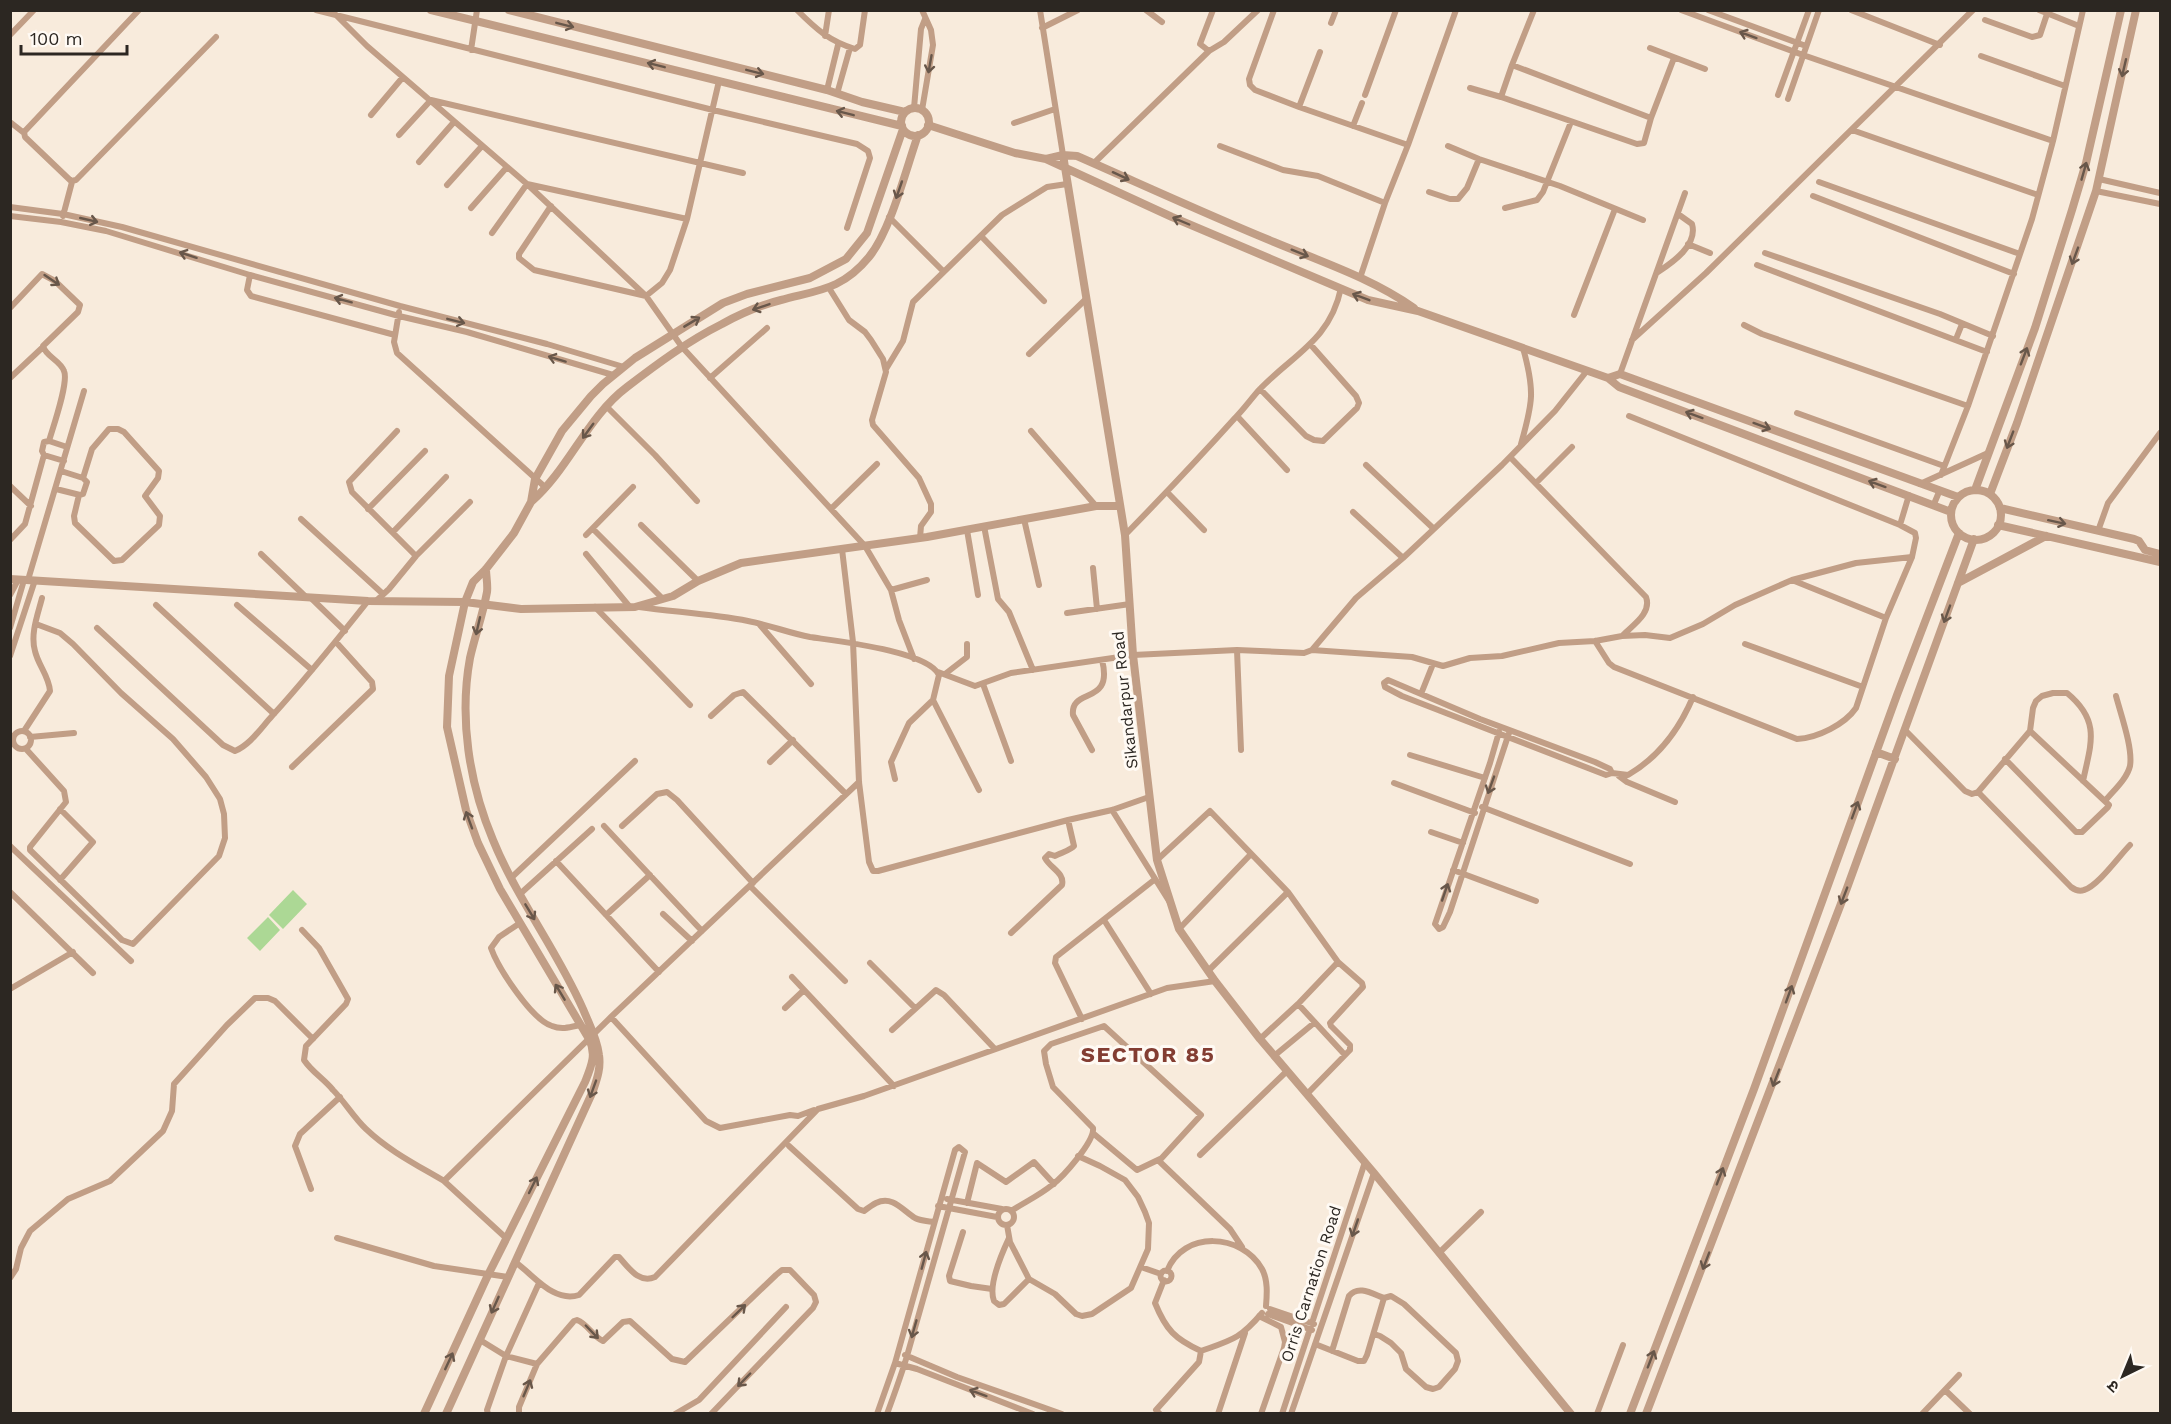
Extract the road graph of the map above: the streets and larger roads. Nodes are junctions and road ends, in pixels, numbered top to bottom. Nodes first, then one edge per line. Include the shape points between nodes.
1 (34, 10) edge
2 (139, 10) edge
3 (316, 10) edge
4 (431, 10) edge
5 (477, 10) edge
6 (509, 10) edge
7 (797, 10) edge
8 (829, 10) edge
9 (865, 10) edge
10 (922, 10) edge
11 (1040, 10) edge
12 (1078, 10) edge
13 (1146, 10) edge
14 (1214, 10) edge
15 (1258, 10) edge
16 (1274, 10) edge
17 (1336, 10) edge
18 (1395, 10) edge
19 (1456, 10) edge
20 (1534, 10) edge
21 (1681, 10) edge
22 (1708, 10) edge
23 (1809, 10) edge
24 (1819, 10) edge
25 (1851, 10) edge
26 (1973, 10) edge
27 (2039, 10) edge
28 (2083, 10) edge
29 (2121, 10) edge
30 (2136, 10) edge
31 (2047, 14) junction
32 (336, 15) junction
33 (925, 19) junction
34 (1985, 20) dead end
35 (476, 21) junction
36 (1162, 22) dead end
37 (1331, 23) dead end
38 (2079, 26) junction
39 (1042, 28) junction
40 (10, 36) edge
41 (825, 36) junction
42 (216, 37) dead end
43 (1798, 42) junction
44 (838, 45) junction
45 (1940, 45) junction
46 (1806, 46) junction
47 (850, 48) junction
48 (1650, 48) dead end
49 (471, 50) junction
50 (1209, 51) junction
51 (1320, 52) dead end
52 (1795, 52) junction
53 (1803, 55) junction
54 (1982, 56) dead end
55 (1674, 58) junction
56 (1512, 65) junction
57 (1705, 69) dead end
58 (403, 77) junction
59 (719, 81) junction
60 (1895, 86) junction
61 (2065, 86) junction
62 (1470, 88) dead end
63 (827, 90) junction
64 (837, 93) junction
65 (1365, 95) dead end
66 (1778, 95) dead end
67 (1501, 98) junction
68 (1788, 99) dead end
69 (431, 100) junction
70 (1362, 103) dead end
71 (1299, 107) junction
72 (918, 109) junction
73 (1055, 109) junction
74 (712, 110) junction
75 (905, 112) junction
76 (371, 115) dead end
77 (1651, 118) junction
78 (10, 122) edge
79 (454, 122) junction
80 (1571, 122) junction
81 (1014, 123) dead end
82 (928, 124) junction
83 (1353, 126) junction
84 (902, 128) junction
85 (1852, 130) junction
86 (24, 134) junction
87 (399, 135) dead end
88 (918, 135) junction
89 (2053, 141) junction
90 (1408, 145) junction
91 (482, 146) junction
92 (1220, 146) dead end
93 (1448, 146) dead end
94 (1063, 155) junction
95 (1046, 159) junction
96 (1479, 159) junction
97 (419, 162) dead end
98 (1094, 163) junction
99 (700, 164) junction
100 (507, 167) junction
101 (1065, 169) junction
102 (743, 173) dead end
103 (2099, 179) junction
104 (72, 182) junction
105 (1819, 182) dead end
106 (1546, 183) junction
107 (527, 184) junction
108 (1067, 184) junction
109 (447, 185) dead end
110 (2096, 191) junction
111 (1429, 192) dead end
112 (1685, 193) dead end
113 (2160, 193) edge
114 (2038, 195) junction
115 (1813, 196) dead end
116 (1384, 203) junction
117 (2160, 204) edge
118 (551, 206) junction
119 (10, 207) edge
120 (471, 208) dead end
121 (1505, 208) dead end
122 (1615, 209) junction
123 (63, 214) junction
124 (1678, 214) junction
125 (10, 216) edge
126 (889, 217) junction
127 (687, 219) junction
128 (1643, 220) dead end
129 (61, 222) junction
130 (847, 228) dead end
131 (492, 233) dead end
132 (981, 236) junction
133 (1688, 244) junction
134 (1665, 252) junction
135 (1710, 253) dead end
136 (1765, 253) dead end
137 (2020, 254) junction
138 (1678, 258) junction
139 (247, 263) junction
140 (1757, 265) dead end
141 (944, 272) junction
142 (1657, 272) junction
143 (247, 274) junction
144 (2013, 274) junction
145 (1360, 278) junction
146 (829, 288) junction
147 (1341, 288) junction
148 (646, 296) junction
149 (1086, 299) junction
150 (1044, 301) dead end
151 (400, 306) junction
152 (10, 308) edge
153 (1418, 311) junction
154 (1574, 315) dead end
155 (399, 316) junction
156 (1962, 324) junction
157 (1744, 325) dead end
158 (767, 328) dead end
159 (671, 334) junction
160 (395, 335) junction
161 (1993, 336) junction
162 (1956, 339) junction
163 (1632, 340) junction
164 (1310, 344) junction
165 (43, 347) junction
166 (682, 347) junction
167 (1523, 348) junction
168 (1987, 352) junction
169 (1029, 354) dead end
170 (624, 367) junction
171 (886, 369) junction
172 (1586, 372) junction
173 (1620, 374) junction
174 (613, 375) junction
175 (10, 378) edge
176 (710, 378) junction
177 (1608, 378) junction
178 (1260, 389) junction
179 (84, 392) dead end
180 (606, 406) junction
181 (1968, 406) junction
182 (1797, 413) dead end
183 (1237, 416) junction
184 (1629, 416) dead end
185 (397, 431) dead end
186 (1031, 431) dead end
187 (2160, 433) edge
188 (49, 441) junction
189 (1521, 445) junction
190 (68, 447) junction
191 (1572, 447) dead end
192 (425, 452) dead end
193 (1988, 453) junction
194 (44, 455) junction
195 (1510, 457) junction
196 (64, 461) junction
197 (877, 464) dead end
198 (1366, 465) dead end
199 (1944, 466) junction
200 (1287, 470) dead end
201 (61, 471) junction
202 (1941, 475) junction
203 (446, 477) dead end
204 (83, 478) junction
205 (535, 479) junction
206 (1536, 483) junction
207 (1919, 484) junction
208 (10, 486) edge
209 (546, 488) junction
210 (633, 488) dead end
211 (56, 489) junction
212 (1975, 490) junction
213 (1167, 492) junction
214 (1939, 492) junction
215 (1990, 494) junction
216 (79, 495) junction
217 (1909, 495) junction
218 (1958, 497) junction
219 (697, 501) dead end
220 (470, 502) dead end
221 (531, 502) junction
222 (1934, 504) junction
223 (1096, 506) junction
224 (1119, 506) junction
225 (31, 507) junction
226 (2000, 508) junction
227 (368, 509) junction
228 (831, 509) junction
229 (1353, 512) dead end
230 (1951, 512) junction
231 (301, 519) dead end
232 (1024, 519) junction
233 (641, 525) dead end
234 (1900, 525) junction
235 (1998, 525) junction
236 (984, 526) junction
237 (593, 529) junction
238 (1434, 529) junction
239 (967, 530) junction
240 (1204, 530) dead end
241 (2098, 531) junction
242 (393, 532) junction
243 (1959, 533) junction
244 (586, 535) dead end
245 (1125, 535) junction
246 (2046, 536) junction
247 (920, 538) junction
248 (1974, 539) junction
249 (10, 540) edge
250 (865, 546) junction
251 (842, 549) junction
252 (261, 554) dead end
253 (586, 554) dead end
254 (2160, 554) edge
255 (416, 556) junction
256 (1912, 557) junction
257 (1403, 558) junction
258 (2160, 562) edge
259 (1093, 568) dead end
260 (486, 569) junction
261 (23, 580) edge
262 (927, 580) dead end
263 (1792, 580) junction
264 (698, 581) junction
265 (1958, 583) junction
266 (1039, 585) dead end
267 (891, 590) junction
268 (383, 594) junction
269 (10, 595) edge
270 (978, 595) dead end
271 (308, 597) junction
272 (42, 598) dead end
273 (663, 599) junction
274 (372, 601) junction
275 (465, 602) junction
276 (483, 604) junction
277 (1130, 604) junction
278 (156, 605) dead end
279 (237, 605) dead end
280 (632, 606) junction
281 (595, 607) junction
282 (1097, 609) junction
283 (1067, 613) dead end
284 (1887, 618) junction
285 (36, 624) junction
286 (759, 624) junction
287 (10, 628) edge
288 (97, 628) dead end
289 (345, 631) junction
290 (1622, 636) junction
291 (1595, 641) junction
292 (336, 642) junction
293 (853, 642) junction
294 (968, 644) dead end
295 (1745, 644) dead end
296 (1237, 650) junction
297 (1312, 650) junction
298 (11, 654) edge
299 (1133, 655) junction
300 (914, 658) junction
301 (1102, 660) junction
302 (1433, 664) junction
303 (312, 670) junction
304 (1033, 670) junction
305 (941, 673) junction
306 (811, 684) dead end
307 (983, 684) junction
308 (1863, 687) junction
309 (1421, 694) junction
310 (2116, 696) dead end
311 (1693, 697) junction
312 (933, 700) junction
313 (690, 705) dead end
314 (274, 714) junction
315 (711, 716) dead end
316 (1499, 730) junction
317 (24, 731) junction
318 (1906, 731) junction
319 (2030, 731) junction
320 (74, 733) dead end
321 (1509, 733) junction
322 (12, 737) edge
323 (30, 737) junction
324 (793, 740) junction
325 (26, 748) junction
326 (1092, 750) dead end
327 (1241, 750) dead end
328 (1876, 752) junction
329 (1410, 755) dead end
330 (1895, 759) junction
331 (2006, 759) junction
332 (635, 761) dead end
333 (1011, 761) dead end
334 (770, 762) dead end
335 (292, 766) dead end
336 (1616, 775) junction
337 (1485, 778) junction
338 (896, 779) dead end
339 (2083, 781) junction
340 (859, 782) junction
341 (1394, 783) dead end
342 (979, 790) dead end
343 (1978, 792) junction
344 (846, 794) junction
345 (1149, 797) junction
346 (2104, 801) junction
347 (1675, 802) dead end
348 (1476, 805) junction
349 (60, 809) junction
350 (1112, 810) junction
351 (1483, 811) junction
352 (1473, 813) junction
353 (1068, 820) junction
354 (604, 826) dead end
355 (622, 826) dead end
356 (591, 829) dead end
357 (1431, 832) dead end
358 (1462, 843) junction
359 (2130, 845) dead end
360 (10, 846) edge
361 (1251, 854) junction
362 (1157, 860) junction
363 (556, 861) junction
364 (1630, 864) dead end
365 (1453, 870) junction
366 (1462, 873) junction
367 (650, 875) junction
368 (511, 879) junction
369 (60, 880) junction
370 (1154, 880) junction
371 (751, 884) junction
372 (10, 892) edge
373 (1288, 892) junction
374 (520, 894) junction
375 (1168, 901) junction
376 (1536, 901) dead end
377 (663, 914) dead end
378 (606, 915) junction
379 (1104, 920) junction
380 (520, 923) junction
381 (1179, 929) junction
382 (302, 930) dead end
383 (702, 931) junction
384 (1011, 933) dead end
385 (692, 941) junction
386 (73, 952) junction
387 (130, 961) dead end
388 (1338, 962) junction
389 (870, 963) dead end
390 (1208, 971) junction
391 (659, 972) junction
392 (93, 974) dead end
393 (792, 977) dead end
394 (845, 981) dead end
395 (1215, 981) junction
396 (10, 989) edge
397 (804, 990) junction
398 (1151, 994) junction
399 (1298, 1004) junction
400 (785, 1008) dead end
401 (915, 1008) junction
402 (611, 1017) junction
403 (1082, 1019) junction
404 (1314, 1023) junction
405 (580, 1025) junction
406 (892, 1030) dead end
407 (592, 1037) junction
408 (313, 1039) junction
409 (1260, 1039) junction
410 (994, 1048) junction
411 (1345, 1055) junction
412 (1274, 1056) junction
413 (1287, 1071) junction
414 (894, 1086) junction
415 (1307, 1094) junction
416 (340, 1098) junction
417 (818, 1109) junction
418 (1094, 1134) junction
419 (789, 1146) dead end
420 (1200, 1155) dead end
421 (1078, 1156) junction
422 (1160, 1159) junction
423 (1365, 1162) junction
424 (1374, 1173) junction
425 (444, 1181) junction
426 (1054, 1184) junction
427 (311, 1190) dead end
428 (941, 1197) junction
429 (951, 1200) junction
430 (967, 1203) junction
431 (938, 1206) junction
432 (949, 1208) junction
433 (1002, 1209) junction
434 (1011, 1211) junction
435 (1481, 1212) dead end
436 (997, 1217) junction
437 (934, 1222) junction
438 (1007, 1225) junction
439 (963, 1232) dead end
440 (337, 1238) dead end
441 (506, 1238) junction
442 (1009, 1238) junction
443 (1242, 1247) junction
444 (1439, 1253) junction
445 (515, 1262) junction
446 (1141, 1267) junction
447 (489, 1275) junction
448 (1164, 1275) junction
449 (508, 1277) junction
450 (10, 1278) edge
451 (1029, 1279) junction
452 (539, 1284) junction
453 (992, 1289) junction
454 (1384, 1298) junction
455 (786, 1307) dead end
456 (1265, 1312) junction
457 (1311, 1326) junction
458 (1320, 1329) junction
459 (1245, 1333) junction
460 (1374, 1334) junction
461 (480, 1340) junction
462 (1315, 1344) junction
463 (1623, 1345) dead end
464 (1202, 1351) junction
465 (1332, 1351) junction
466 (899, 1352) junction
467 (506, 1356) junction
468 (907, 1356) junction
469 (895, 1363) junction
470 (537, 1364) junction
471 (904, 1366) junction
472 (1959, 1375) dead end
473 (1945, 1390) junction
474 (423, 1413) edge
475 (447, 1413) edge
476 (488, 1413) edge
477 (519, 1413) edge
478 (675, 1413) edge
479 (711, 1413) edge
480 (877, 1413) edge
481 (887, 1413) edge
482 (1033, 1413) edge
483 (1062, 1413) edge
484 (1160, 1413) edge
485 (1218, 1413) edge
486 (1262, 1413) edge
487 (1282, 1413) edge
488 (1291, 1413) edge
489 (1571, 1413) edge
490 (1597, 1413) edge
491 (1630, 1413) edge
492 (1647, 1413) edge
493 (1922, 1413) edge
494 (1970, 1413) edge

1 - 40 street
2 - 86 street
3 - 32 street
4 - 35 street
5 - 35 street
6 -> 63 street
7 - 41 street
8 - 41 street
9 - 47 street via 860,45
10 - 33 street
11 - 39 street
12 - 39 street
13 - 36 street
14 - 50 street via 1200,44
15 - 50 street
16 - 71 street via 1248,82 1255,90
17 - 37 street
18 - 65 street
19 - 90 street
20 - 56 street
52 -> 21 street
22 - 43 street
23 - 43 street
24 - 46 street
25 - 45 street
26 - 45 street
27 - 31 street
28 - 38 street
193 -> 29 street via 2035,328 2072,210
30 -> 103 street
31 - 34 street via 2040,35 2032,37
31 - 38 street
32 - 49 street
32 - 58 street
33 - 72 street via 921,29
33 -> 72 street via 933,45
35 - 49 street
59 -> 35 street
38 - 61 street
39 - 73 street
41 - 44 street
42 - 104 street
43 - 46 street
43 - 52 street
44 - 47 street
44 - 63 street
45 - 60 street
46 - 53 street
47 - 64 street
48 - 55 street
49 - 74 street
50 - 98 street
51 - 71 street
52 - 53 street
52 - 66 street
53 - 60 street
53 - 68 street
54 - 61 street
55 - 57 street
55 - 77 street
56 - 67 street
56 - 77 street
58 - 69 street
58 - 76 street
59 - 74 street
84 -> 59 street
60 - 85 street
60 - 89 street
61 - 89 street
62 - 67 street
63 - 64 street
64 - 75 street
67 - 80 street
69 - 79 street
69 - 87 street
69 - 99 street
70 - 83 street
71 - 83 street
72 - 75 street
72 - 82 street via 927,117
73 - 81 street
73 - 94 street
74 - 99 street
74 - 130 street via 841,140 868,151 870,159
75 - 84 street
77 - 80 street via 1644,143 1636,144
78 - 86 street
79 - 91 street
79 - 97 street
80 - 106 street
82 - 88 street
82 - 95 street via 1015,153
83 - 90 street
84 - 88 street
159 -> 84 street via 723,303 810,278 846,259 867,233
85 - 114 street
85 - 163 street
86 - 104 street
88 -> 126 street
89 - 114 street
90 - 116 street
91 - 100 street
91 - 109 street
92 - 116 street via 1283,170 1318,176
93 - 96 street
94 - 95 street
94 - 98 street
94 - 101 street, Sikandarpur Road
95 - 101 street
96 - 106 street
96 - 111 street via 1458,199
98 -> 145 street
99 - 102 street
99 - 127 street
100 - 107 street
100 - 120 street
101 - 108 street, Sikandarpur Road
147 -> 101 street
103 - 110 street
103 - 113 street
104 - 123 street
105 - 137 street
106 - 121 street via 1537,200
106 - 122 street
107 - 118 street
107 - 127 street
107 - 131 street
108 - 132 street via 1047,187 1023,201
108 - 149 street, Sikandarpur Road
110 - 117 street
110 -> 215 street
112 - 124 street
114 - 137 street
115 - 144 street
116 - 145 street
118 - 148 street
118 - 148 street via 519,258 534,270
119 - 123 street
122 - 128 street
122 - 154 street
123 - 129 street
123 -> 139 street
124 - 133 street via 1693,228
124 - 134 street
125 - 129 street
126 - 141 street
126 - 146 street via 869,257
127 - 148 street via 670,270
143 -> 129 street via 146,242
132 - 141 street
132 - 150 street
133 - 135 street
133 - 138 street
134 - 138 street
134 - 142 street
136 - 156 street
137 - 144 street
138 - 142 street
139 - 143 street
139 - 151 street
140 - 162 street
141 - 171 street via 913,302 903,341
142 - 163 street
155 -> 143 street
143 - 160 street via 251,296
144 - 161 street
145 - 153 street via 1393,293
146 -> 166 street via 752,310
146 - 171 street via 849,320 871,340
153 -> 147 street via 1368,300
147 - 164 street via 1331,319
148 - 159 street
149 - 169 street
149 - 224 street, Sikandarpur Road
151 - 155 street
151 -> 170 street
152 -> 165 street via 42,274 56,281 78,303 78,312
153 - 167 street
155 - 160 street
174 -> 155 street
156 - 161 street
156 - 162 street
157 - 181 street
158 - 176 street
159 - 166 street
159 - 170 street
160 - 205 street via 397,353
161 - 168 street
162 - 168 street
163 - 173 street
164 - 178 street
164 - 178 street via 1359,403 1330,436 1323,441 1306,436
165 - 175 street
165 - 188 street via 65,373
166 - 176 street
166 - 180 street
167 - 172 street
167 - 189 street via 1532,390
168 - 181 street
170 - 174 street
171 - 247 street via 873,424 919,478 931,504
172 - 177 street
172 - 189 street via 1562,404
173 - 177 street
173 -> 207 street
174 - 205 street via 562,431
176 - 228 street
217 -> 177 street via 1619,387
178 - 183 street
179 - 190 street
180 -> 209 street
180 - 219 street
181 - 199 street
182 - 199 street
183 - 200 street
183 - 213 street
184 - 234 street
185 - 227 street via 350,482 352,492
186 - 223 street
187 - 241 street via 2108,503
188 - 190 street
188 - 194 street via 43,444
189 - 195 street
190 - 196 street
191 - 206 street
192 - 227 street
193 - 202 street
193 - 212 street
194 - 196 street
194 - 225 street
195 - 206 street
195 - 238 street
196 - 201 street
197 - 228 street
198 - 238 street
199 - 202 street
201 - 204 street
201 - 211 street
202 - 207 street
203 - 242 street
204 - 216 street via 87,488
204 - 216 street via 92,449 104,433 114,429 124,432 159,471 145,496 160,516 159,525 116,562 75,523
205 - 209 street
205 - 221 street
206 - 290 street via 1646,597 1646,611
207 - 214 street
208 - 225 street
209 - 221 street
210 - 237 street
211 - 216 street
211 - 261 street
212 - 215 street
212 - 218 street
213 - 240 street
213 - 245 street
214 - 218 street
214 - 222 street
215 - 226 street
217 - 222 street
217 - 234 street
218 - 230 street
220 - 255 street
221 - 260 street via 514,533
222 - 230 street
223 - 224 street
223 - 232 street
224 - 245 street, Sikandarpur Road
225 - 249 street via 25,524
226 - 235 street
226 -> 241 street
227 - 242 street
228 - 250 street
229 - 257 street
230 - 243 street
231 - 268 street
232 - 236 street
232 - 266 street
233 - 264 street
234 - 256 street via 1917,538
235 - 246 street
235 - 248 street via 1988,536
236 - 239 street
236 - 304 street via 998,598 1009,612
237 - 244 street
237 - 273 street
238 - 257 street
239 - 247 street
239 - 270 street
241 - 254 street via 2139,541 2145,550
242 - 255 street
243 - 248 street
243 - 328 street
245 - 277 street, Sikandarpur Road
246 - 258 street
246 - 265 street
247 - 250 street
248 - 265 street
250 - 251 street
250 - 267 street
251 - 264 street via 741,563
251 - 293 street
252 - 271 street
253 - 280 street
255 - 268 street
256 - 263 street via 1856,563
256 - 284 street
257 - 297 street via 1356,598
259 - 282 street
260 - 275 street via 473,582
260 - 276 street via 488,590
261 - 269 street
261 - 271 street
261 - 287 street
261 - 298 street
262 - 267 street
263 - 284 street
263 - 290 street via 1670,638
264 - 273 street
265 -> 318 street
267 - 300 street
268 - 274 street
271 - 274 street
271 - 289 street
272 - 285 street
273 - 280 street
274 - 275 street
274 - 289 street
275 - 276 street
380 -> 275 street via 478,843 466,810 447,727 449,676
276 - 281 street via 521,609
276 -> 368 street via 465,689 466,728 483,812
277 - 282 street
277 - 299 street, Sikandarpur Road
278 - 314 street
279 - 303 street
280 - 281 street
280 - 286 street
281 - 313 street
282 - 283 street
284 - 308 street
285 - 317 street via 34,648 50,691
285 - 369 street via 66,638 173,739 206,777 224,814 225,838 219,856 133,944 122,940
286 - 293 street
286 - 306 street
288 - 314 street via 230,750 241,749
289 - 292 street
290 - 291 street
291 - 302 street via 1559,643 1502,656 1470,657 1443,666
291 - 311 street via 1614,667
292 - 303 street
292 - 335 street via 374,689
293 - 300 street
293 - 340 street
294 - 305 street via 967,657
295 - 308 street
296 - 297 street
296 - 299 street
296 - 327 street
297 - 302 street via 1412,657
299 - 301 street
299 - 345 street, Sikandarpur Road
300 - 305 street
301 - 304 street
301 - 326 street via 1105,672 1101,687 1079,700 1072,710
302 - 309 street
303 - 314 street
304 - 307 street via 1011,673
305 - 307 street via 975,686
305 - 312 street
307 - 333 street
308 - 311 street via 1850,717 1797,739
309 - 316 street
309 - 316 street via 1388,680 1384,683 1402,696
310 - 346 street via 2130,767
311 - 336 street via 1671,738 1633,772
312 - 338 street via 904,731 891,762
312 - 342 street
315 - 324 street via 743,692
316 - 321 street
316 - 337 street
317 - 322 street
317 - 323 street
318 - 330 street
318 - 343 street via 1965,791
319 - 331 street
319 - 339 street
319 - 339 street via 2033,708 2042,696 2061,692 2075,700 2090,723 2093,736
320 - 323 street
321 - 336 street via 1595,762
321 -> 351 street
322 - 325 street via 17,748
323 - 325 street
324 - 334 street
324 - 344 street
325 - 349 street via 64,791 66,802
328 - 330 street
491 -> 328 street
329 - 337 street
330 -> 492 street
331 - 343 street
331 - 346 street via 2076,832 2082,832 2108,807
332 - 368 street
336 - 347 street
337 - 348 street
339 - 346 street
340 - 344 street
340 - 353 street via 869,862 873,871 878,872
341 - 352 street
343 - 359 street via 2077,891 2093,885
344 - 371 street
345 - 350 street
345 - 362 street, Sikandarpur Road
348 - 351 street
348 - 352 street
349 - 369 street via 30,847
349 - 369 street via 93,842
350 - 353 street
350 - 370 street
351 - 352 street
351 - 364 street
351 - 366 street
352 - 358 street
353 - 384 street via 1074,846 1045,858 1061,876 1062,885
354 - 367 street
355 - 371 street via 657,794 667,792
356 - 363 street
357 - 358 street
358 - 365 street
360 - 387 street
361 - 362 street via 1209,811
361 - 373 street
361 - 381 street
362 - 375 street, Sikandarpur Road
363 - 374 street
363 - 378 street
365 - 366 street
366 -> 365 street via 1450,912 1439,929 1435,924
366 - 376 street
367 - 378 street
367 - 383 street
368 - 374 street
370 - 375 street
370 - 379 street
371 - 383 street
371 - 394 street
372 - 386 street
373 - 388 street
373 - 390 street
374 -> 407 street via 570,980
375 - 381 street, Sikandarpur Road
377 - 385 street
378 - 391 street
379 - 398 street
379 - 403 street via 1056,957 1055,963
405 -> 380 street
380 - 405 street via 499,937 491,948 509,982 543,1022 561,1029
381 - 390 street, Sikandarpur Road
382 - 408 street via 319,948 348,999
383 - 385 street
385 - 391 street
386 - 392 street
386 - 396 street
388 - 399 street
388 - 411 street via 1363,985 1330,1023 1350,1045
389 - 401 street
390 - 395 street, Sikandarpur Road
391 - 402 street
393 - 397 street
395 - 398 street
395 - 409 street, Sikandarpur Road
397 - 400 street
397 - 414 street
398 - 403 street
399 - 404 street
399 - 409 street
401 - 406 street
401 - 410 street via 932,992 938,992
402 - 407 street
402 - 417 street via 706,1122 715,1127 798,1116
403 - 410 street
404 - 411 street
404 - 412 street
405 - 407 street
407 - 425 street
441 -> 407 street via 585,1082 594,1058
407 -> 445 street via 599,1056 593,1091
408 - 416 street via 306,1046 304,1060
408 - 450 street via 275,1001 255,998 174,1084 171,1111 163,1131 110,1181 68,1199 30,1231
409 - 412 street, Sikandarpur Road
410 - 414 street
411 - 415 street
412 - 413 street, Sikandarpur Road
413 - 415 street, Sikandarpur Road
413 - 420 street
414 - 417 street
415 - 423 street, Sikandarpur Road
416 - 425 street via 375,1138
416 - 427 street via 300,1134 295,1146
417 - 452 street via 655,1277 639,1278 615,1257 577,1296 556,1294
418 - 421 street
418 - 422 street via 1137,1170
418 - 422 street via 1094,1128 1053,1087 1044,1051 1051,1044 1104,1026 1201,1115
419 - 437 street via 858,1209 864,1211 877,1202 892,1202 912,1217
421 - 426 street
421 - 446 street via 1125,1180 1138,1197 1149,1223 1150,1237
422 - 443 street via 1230,1229
423 - 424 street, Sikandarpur Road
423 - 457 street, Orris Carnation Road
424 - 444 street, Sikandarpur Road
424 -> 458 street, Orris Carnation Road
425 - 441 street
426 - 430 street via 1034,1162 1006,1182 977,1163
426 - 434 street
428 - 429 street
428 - 429 street via 959,1147 965,1152
428 - 431 street
429 - 430 street
429 - 432 street
430 - 433 street
431 - 432 street
431 - 437 street
432 - 436 street
432 -> 468 street
433 - 434 street
433 - 436 street
434 - 438 street via 1014,1218
435 - 444 street
436 - 438 street
466 -> 437 street
438 - 442 street
439 - 453 street via 950,1281
440 - 447 street via 434,1266
441 - 447 street
442 - 451 street
442 - 453 street
443 - 448 street via 1223,1240 1201,1242 1180,1251
443 - 456 street via 1263,1271 1267,1289
444 - 489 street, Sikandarpur Road
445 - 449 street
445 - 452 street via 535,1276
446 - 448 street
446 - 451 street via 1131,1288 1092,1314 1082,1316
447 - 449 street
474 -> 447 street
448 - 464 street via 1155,1303 1161,1318 1170,1332
449 -> 461 street
451 - 453 street via 1004,1304 994,1301
452 - 467 street
454 - 460 street
454 - 460 street via 1391,1296 1404,1304 1456,1353 1455,1369 1439,1387 1426,1387 1406,1370 1401,1353
454 - 465 street via 1358,1289 1348,1296
455 - 478 street via 699,1400
456 - 457 street
456 - 459 street
456 - 486 street via 1281,1327 1285,1342
457 - 458 street
457 - 487 street, Orris Carnation Road
458 - 462 street, Orris Carnation Road
459 - 464 street
459 - 485 street
460 - 465 street via 1364,1361
461 - 467 street
461 - 475 street
462 - 465 street
462 - 488 street, Orris Carnation Road
463 - 490 street
464 - 484 street via 1199,1362 1156,1410
466 - 468 street
466 - 469 street
467 - 470 street
467 - 476 street
468 - 471 street
468 - 483 street
469 - 471 street
469 - 480 street
477 -> 470 street
470 -> 479 street via 577,1320 603,1341 623,1322 630,1321 672,1359 686,1362 776,1275 790,1270 814,1295 813,1308
471 - 481 street
482 -> 471 street
472 - 473 street
473 - 493 street
473 - 494 street

